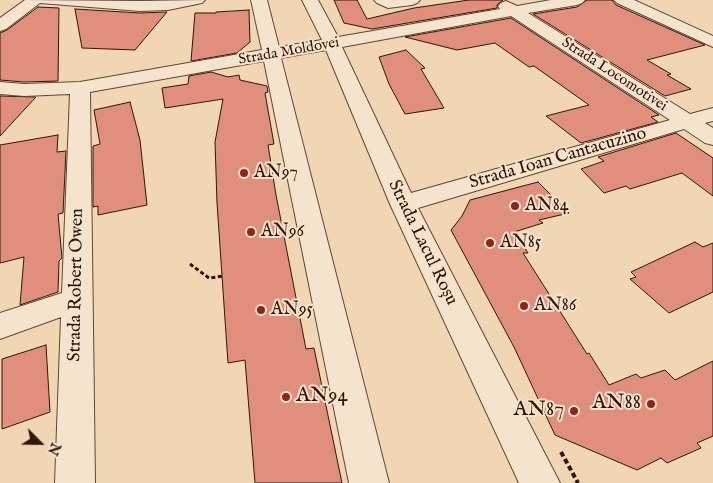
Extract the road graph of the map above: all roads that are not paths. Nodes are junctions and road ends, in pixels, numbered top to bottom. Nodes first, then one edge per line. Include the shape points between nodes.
1 (35, 0) edge
2 (44, 0) edge
3 (197, 0) edge
4 (259, 0) edge
5 (310, 0) edge
6 (382, 0) edge
7 (412, 0) edge
8 (497, 0) edge
9 (577, 0) edge
10 (622, 0) edge
11 (514, 11) junction
12 (0, 26) edge
13 (713, 42) edge
14 (331, 45) junction
15 (271, 55) junction
16 (0, 88) edge
17 (80, 88) junction
18 (713, 114) edge
19 (686, 121) junction
20 (713, 138) edge
21 (403, 204) junction
22 (76, 300) junction
23 (0, 326) edge
24 (75, 483) edge
25 (368, 483) edge
26 (540, 483) edge

1 - 12 street
2 - 3 street via 140,6
4 - 15 street
5 - 14 street, Strada Lacul Roșu
6 - 7 street via 388,3
8 - 11 street, Strada Locomotivei
9 - 11 street, Strada Moldovei
10 - 13 street
11 - 14 street, Strada Moldovei
11 - 19 street, Strada Locomotivei
14 - 15 street, Strada Moldovei
14 - 21 street, Strada Lacul Roșu
15 - 17 street, Strada Moldovei
15 - 25 street
16 - 17 street, Strada Moldovei
17 - 22 street, Strada Robert Owen
18 - 19 street, Strada Ioan Cantacuzino
19 - 20 street, Strada Locomotivei
19 - 21 street, Strada Ioan Cantacuzino
21 - 26 street, Strada Lacul Roșu
22 - 23 street
22 - 24 street, Strada Robert Owen

